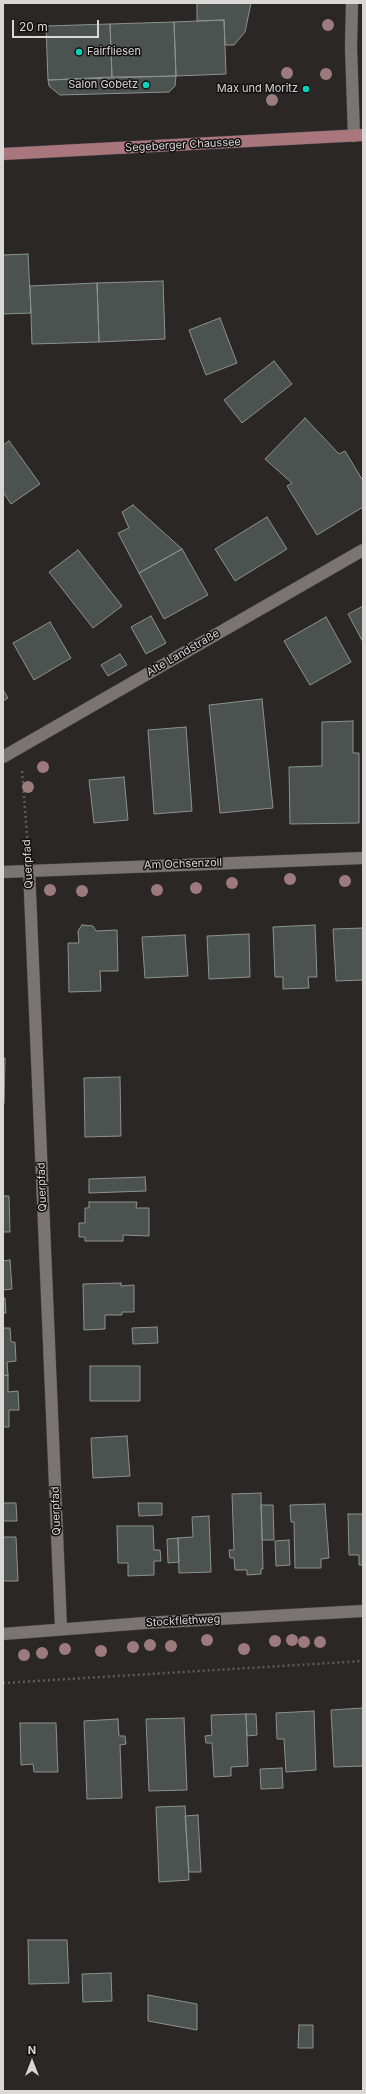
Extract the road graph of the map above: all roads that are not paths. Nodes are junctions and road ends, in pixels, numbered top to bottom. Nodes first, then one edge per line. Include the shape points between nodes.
1 (352, 3) edge
2 (358, 136) edge
3 (3, 154) edge
4 (363, 550) edge
5 (3, 757) edge
6 (363, 858) edge
7 (29, 869) junction
8 (3, 872) edge
9 (363, 1611) edge
10 (61, 1628) junction
11 (3, 1634) edge

1 - 2 street via 351,47
2 - 3 main road, Segeberger Chaussee
4 - 5 street, Alte Landstraße
6 - 7 street, Am Ochsenzoll
7 - 8 street, Am Ochsenzoll
7 - 10 street, Querpfad
9 - 10 street, Stockflethweg
10 - 11 street, Stockflethweg

